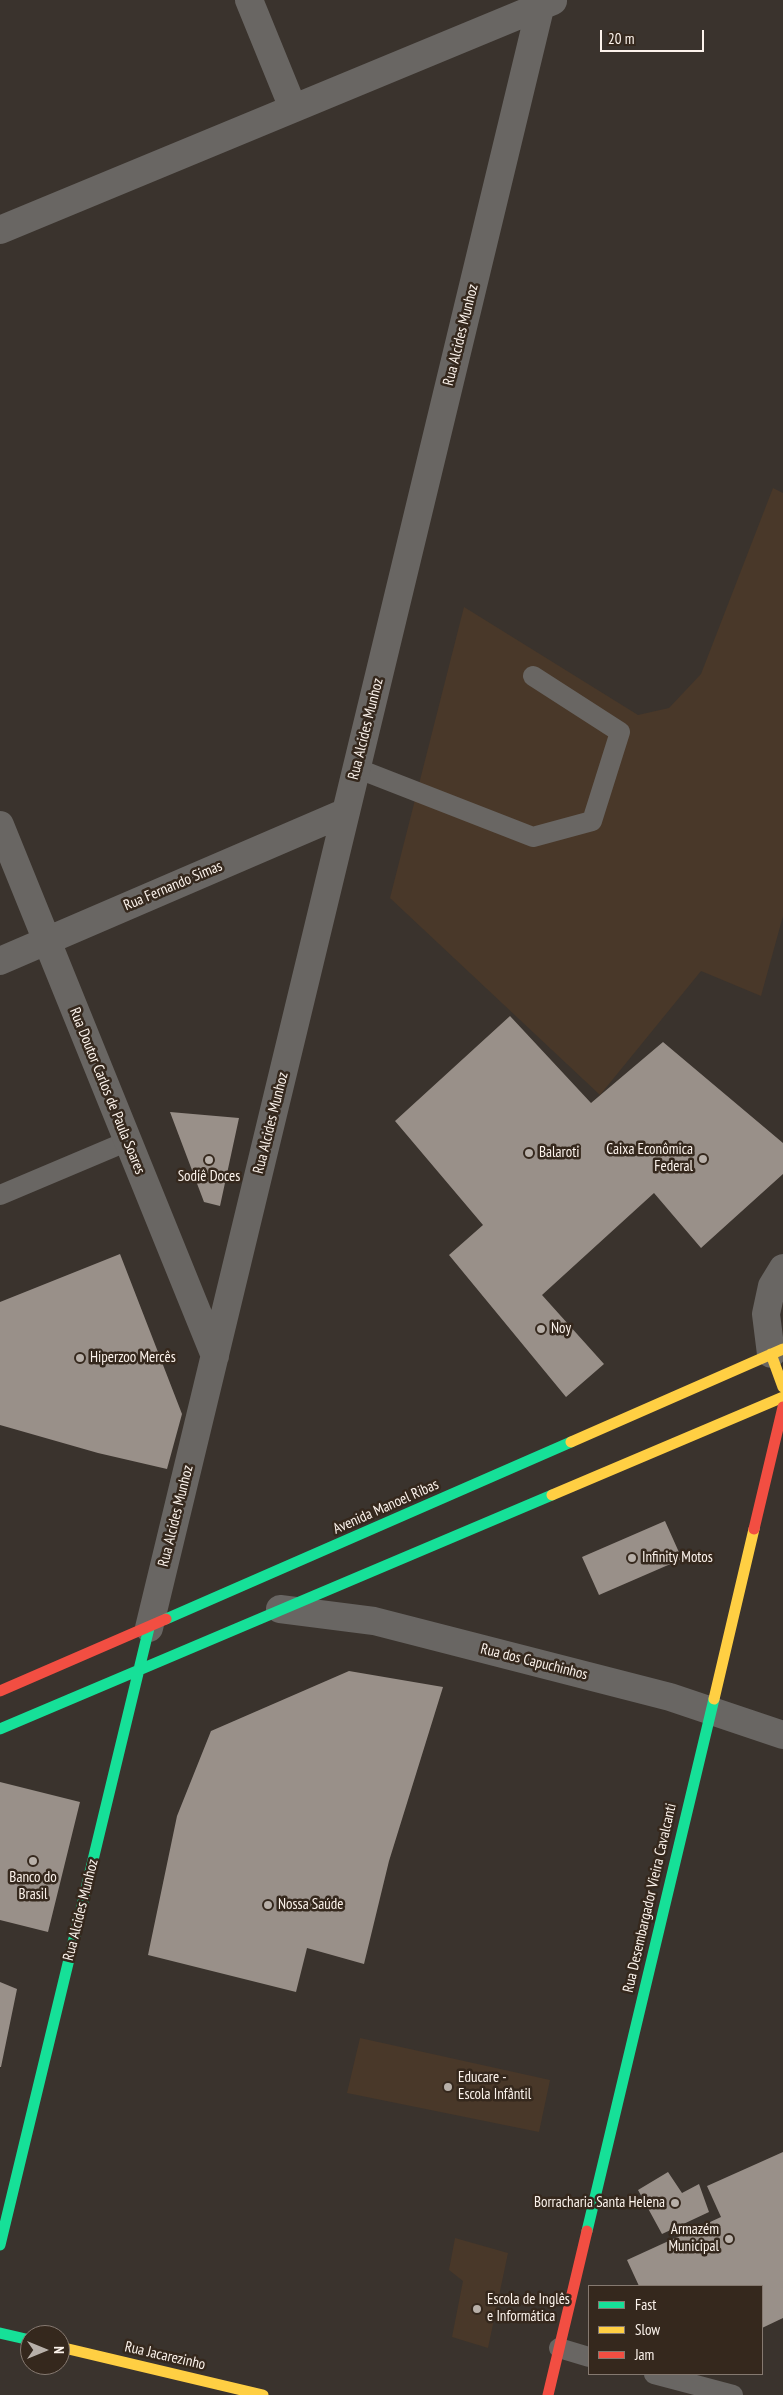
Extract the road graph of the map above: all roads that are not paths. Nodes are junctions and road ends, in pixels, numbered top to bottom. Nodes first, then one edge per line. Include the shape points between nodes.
1 (249, 0) edge
2 (546, 2) edge
3 (293, 108) junction
4 (0, 230) edge
5 (533, 676) dead end
6 (356, 768) junction
7 (346, 812) junction
8 (0, 825) edge
9 (47, 941) junction
10 (0, 961) edge
11 (128, 1141) junction
12 (0, 1195) edge
13 (783, 1268) edge
14 (777, 1352) edge
15 (215, 1356) junction
16 (783, 1388) edge
17 (783, 1397) edge
18 (783, 1407) edge
19 (280, 1609) junction
20 (149, 1628) junction
21 (139, 1669) junction
22 (0, 1691) edge
23 (710, 1710) junction
24 (0, 1729) edge
25 (783, 1735) edge
26 (0, 2245) edge
27 (0, 2333) edge
28 (20, 2338) edge
29 (559, 2348) junction
30 (70, 2349) edge
31 (588, 2356) edge
32 (658, 2375) edge
33 (263, 2395) edge
34 (548, 2395) edge
35 (733, 2395) edge

1 - 3 street
2 - 3 street
2 - 6 street, Rua Alcides Munhoz
3 - 4 street
5 - 6 lane via 620,732 592,821 533,837
6 - 7 street, Rua Alcides Munhoz
7 - 9 street, Rua Fernando Simas
7 - 15 street, Rua Alcides Munhoz
8 - 9 street, Rua Doutor Carlos de Paula Soares
9 - 10 street, Rua Fernando Simas
9 - 11 street, Rua Doutor Carlos de Paula Soares
11 - 12 lane
11 - 15 street, Rua Doutor Carlos de Paula Soares
13 - 14 street via 772,1286 766,1314
14 - 16 main road
14 - 20 main road, Avenida Manoel Ribas
15 - 20 street, Rua Alcides Munhoz
17 - 19 main road
18 - 23 main road, Rua Desembargador Vieira Cavalcanti
19 - 21 main road
19 - 23 street, Rua dos Capuchinhos via 374,1621
20 - 21 main road, Rua Alcides Munhoz
20 - 22 main road, Avenida Manoel Ribas
21 - 24 main road
21 - 26 main road, Rua Alcides Munhoz
23 - 25 street, Rua dos Capuchinhos
23 - 29 main road, Rua Desembargador Vieira Cavalcanti
27 - 28 main road
29 - 31 lane
29 - 34 main road, Rua Desembargador Vieira Cavalcanti
30 - 33 main road, Rua Jacarezinho
32 - 35 lane

